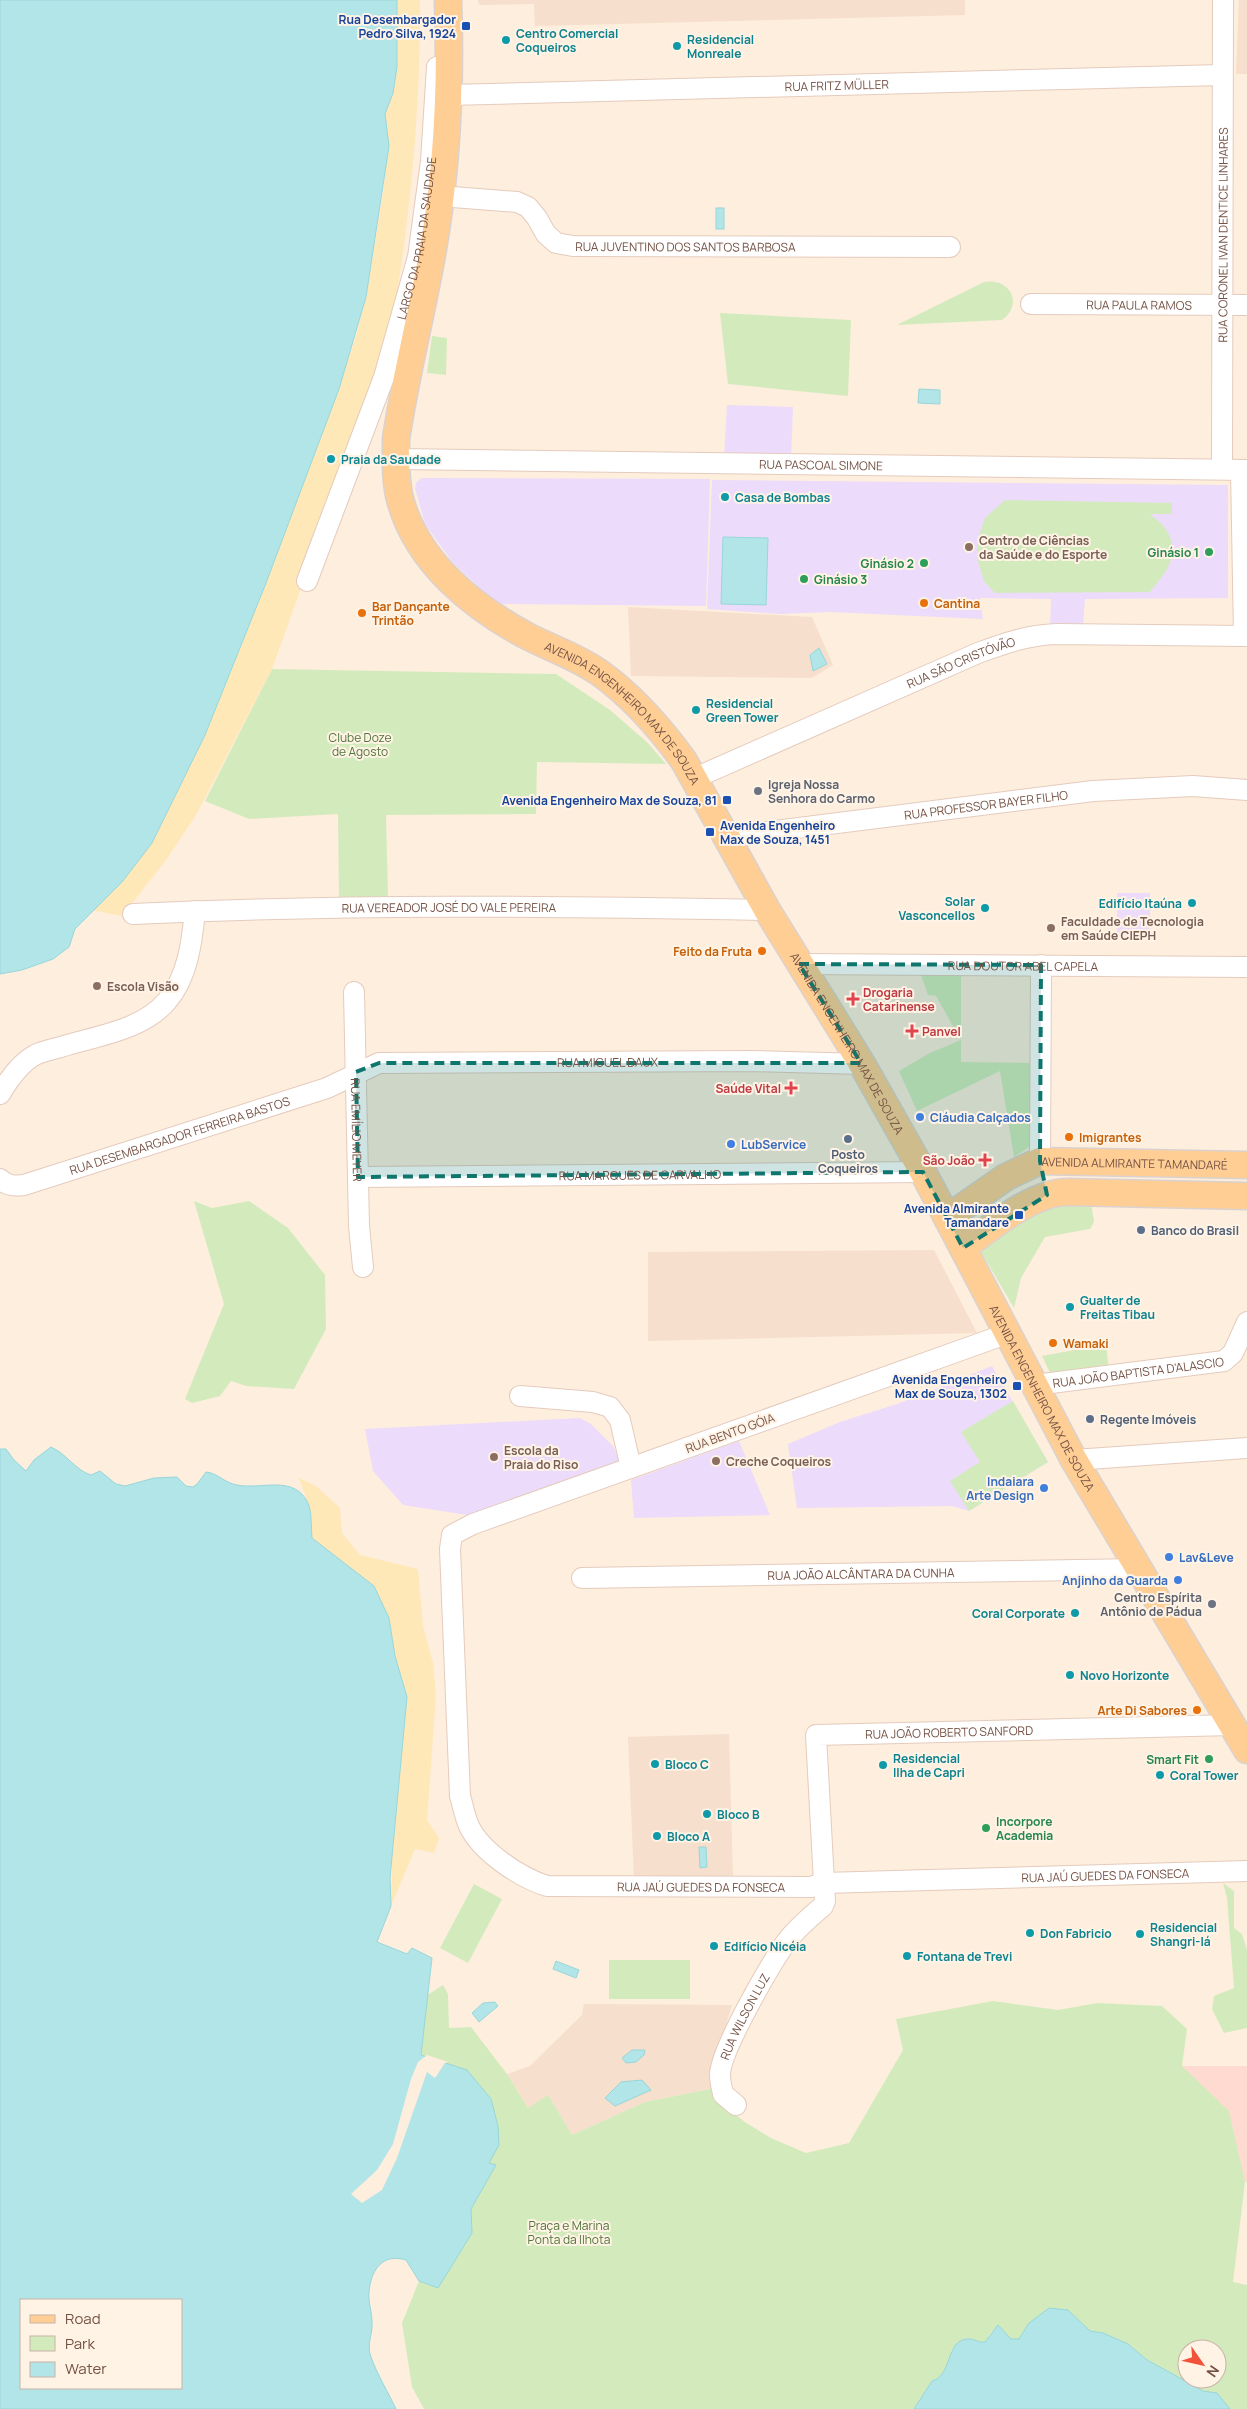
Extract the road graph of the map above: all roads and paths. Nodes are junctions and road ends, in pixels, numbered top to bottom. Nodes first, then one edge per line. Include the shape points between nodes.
1 (437, 0) edge
2 (448, 0) edge
3 (1222, 0) edge
4 (1222, 75) junction
5 (450, 95) junction
6 (440, 196) junction
7 (950, 247) dead end
8 (1031, 304) dead end
9 (1222, 305) junction
10 (1247, 305) edge
11 (396, 459) junction
12 (1237, 470) edge
13 (1245, 550) edge
14 (307, 581) dead end
15 (1245, 636) edge
16 (694, 778) junction
17 (1247, 790) edge
18 (726, 837) junction
19 (766, 910) junction
20 (195, 911) junction
21 (133, 914) dead end
22 (799, 964) junction
23 (1041, 966) junction
24 (1247, 967) edge
25 (354, 992) dead end
26 (862, 1064) junction
27 (356, 1072) junction
28 (0, 1094) edge
29 (1040, 1161) junction
30 (1247, 1165) edge
31 (923, 1172) junction
32 (358, 1177) junction
33 (0, 1180) edge
34 (1048, 1195) junction
35 (1247, 1196) edge
36 (947, 1218) junction
37 (963, 1248) junction
38 (363, 1267) dead end
39 (1247, 1322) edge
40 (1009, 1333) junction
41 (1035, 1385) junction
42 (520, 1396) dead end
43 (1247, 1448) edge
44 (1074, 1460) junction
45 (631, 1468) junction
46 (452, 1535) joint
47 (1140, 1569) junction
48 (582, 1578) dead end
49 (1233, 1725) junction
50 (1247, 1750) edge
51 (1247, 1871) edge
52 (823, 1883) junction
53 (736, 2105) dead end

1 - 14 street, LARGO DA PRAIA DA SAUDADE via 431,161 418,257 384,377 349,466 347,507 333,511
2 - 5 main road, AVENIDA ENGENHEIRO MAX DE SOUZA
3 - 4 street, RUA CORONEL IVAN DENTICE LINHARES
4 - 5 street, RUA FRITZ MÜLLER
4 - 9 street, RUA CORONEL IVAN DENTICE LINHARES
5 - 6 main road, AVENIDA ENGENHEIRO MAX DE SOUZA
6 - 7 street, RUA JUVENTINO DOS SANTOS BARBOSA via 517,202 528,207 556,243 573,246
6 - 11 main road, AVENIDA ENGENHEIRO MAX DE SOUZA via 401,410
8 - 9 street, RUA PAULA RAMOS
9 - 10 street, RUA PAULA RAMOS
9 - 12 street, RUA CORONEL IVAN DENTICE LINHARES
11 - 12 street, RUA PASCOAL SIMONE
11 - 16 main road, AVENIDA ENGENHEIRO MAX DE SOUZA via 400,498 409,522 424,550 442,572 474,603 502,622 599,672 624,692 670,742
12 - 13 street, RUA CORONEL IVAN DENTICE LINHARES
13 - 15 street, RUA CORONEL IVAN DENTICE LINHARES
15 - 16 street, RUA SÃO CRISTÓVÃO via 1056,634 1013,640 978,652
16 - 18 main road, AVENIDA ENGENHEIRO MAX DE SOUZA
17 - 18 street, RUA PROFESSOR BAYER FILHO via 1193,786 1093,791
18 - 19 main road, AVENIDA ENGENHEIRO MAX DE SOUZA
19 - 20 street, RUA VEREADOR JOSÉ DO VALE PEREIRA via 529,907
19 - 22 main road, AVENIDA ENGENHEIRO MAX DE SOUZA
20 - 21 street, RUA VEREADOR JOSÉ DO VALE PEREIRA
20 - 28 street via 186,963 178,984 153,1015 36,1054 19,1067
22 - 23 street, RUA DOUTOR ABEL CAPELA
22 - 26 main road, AVENIDA ENGENHEIRO MAX DE SOUZA
23 - 24 street, RUA DOUTOR ABEL CAPELA
23 - 29 street
25 - 27 street, RUA EMÍLIO MEYER
26 - 27 street, RUA MIGUEL DAUX via 750,1061 379,1063
26 - 31 main road, AVENIDA ENGENHEIRO MAX DE SOUZA
27 - 32 street, RUA EMÍLIO MEYER
27 - 33 street, RUA DESEMBARGADOR FERREIRA BASTOS via 327,1088 24,1186 13,1186
29 - 30 main road, AVENIDA ALMIRANTE TAMANDARÉ
29 - 34 main road
29 - 36 main road, AVENIDA ALMIRANTE TAMANDARÉ via 1006,1177
31 - 32 street, RUA MARQUES DE CARVALHO
31 - 36 main road, AVENIDA ENGENHEIRO MAX DE SOUZA
32 - 38 street, RUA EMÍLIO MEYER via 358,1226
34 - 35 main road via 1068,1192
34 - 37 main road via 1008,1216
36 - 37 main road, AVENIDA ENGENHEIRO MAX DE SOUZA
37 - 40 main road, AVENIDA ENGENHEIRO MAX DE SOUZA
39 - 41 street, RUA JOÃO BAPTISTA D'ALASCIO via 1233,1353 1224,1361
40 - 41 main road, AVENIDA ENGENHEIRO MAX DE SOUZA
40 - 45 street, RUA BENTO GÓIA
41 - 44 main road, AVENIDA ENGENHEIRO MAX DE SOUZA
42 - 45 street via 593,1402 610,1407 620,1420
43 - 44 street
44 - 47 main road, AVENIDA ENGENHEIRO MAX DE SOUZA
45 - 46 street, RUA BENTO GÓIA via 473,1524
46 - 52 street, RUA JAÚ GUEDES DA FONSECA via 450,1559 460,1796 469,1826 478,1841 518,1873 547,1886 811,1887
47 - 48 street, RUA JOÃO ALCÂNTARA DA CUNHA
47 - 49 main road, AVENIDA ENGENHEIRO MAX DE SOUZA
49 - 50 main road, AVENIDA ENGENHEIRO MAX DE SOUZA
49 - 52 street, RUA JOÃO ROBERTO SANFORD via 816,1735
51 - 52 street, RUA JAÚ GUEDES DA FONSECA
52 - 53 street, RUA WILSON LUZ via 823,1906 788,1940 777,1956 759,1985 725,2056 720,2074 723,2094

